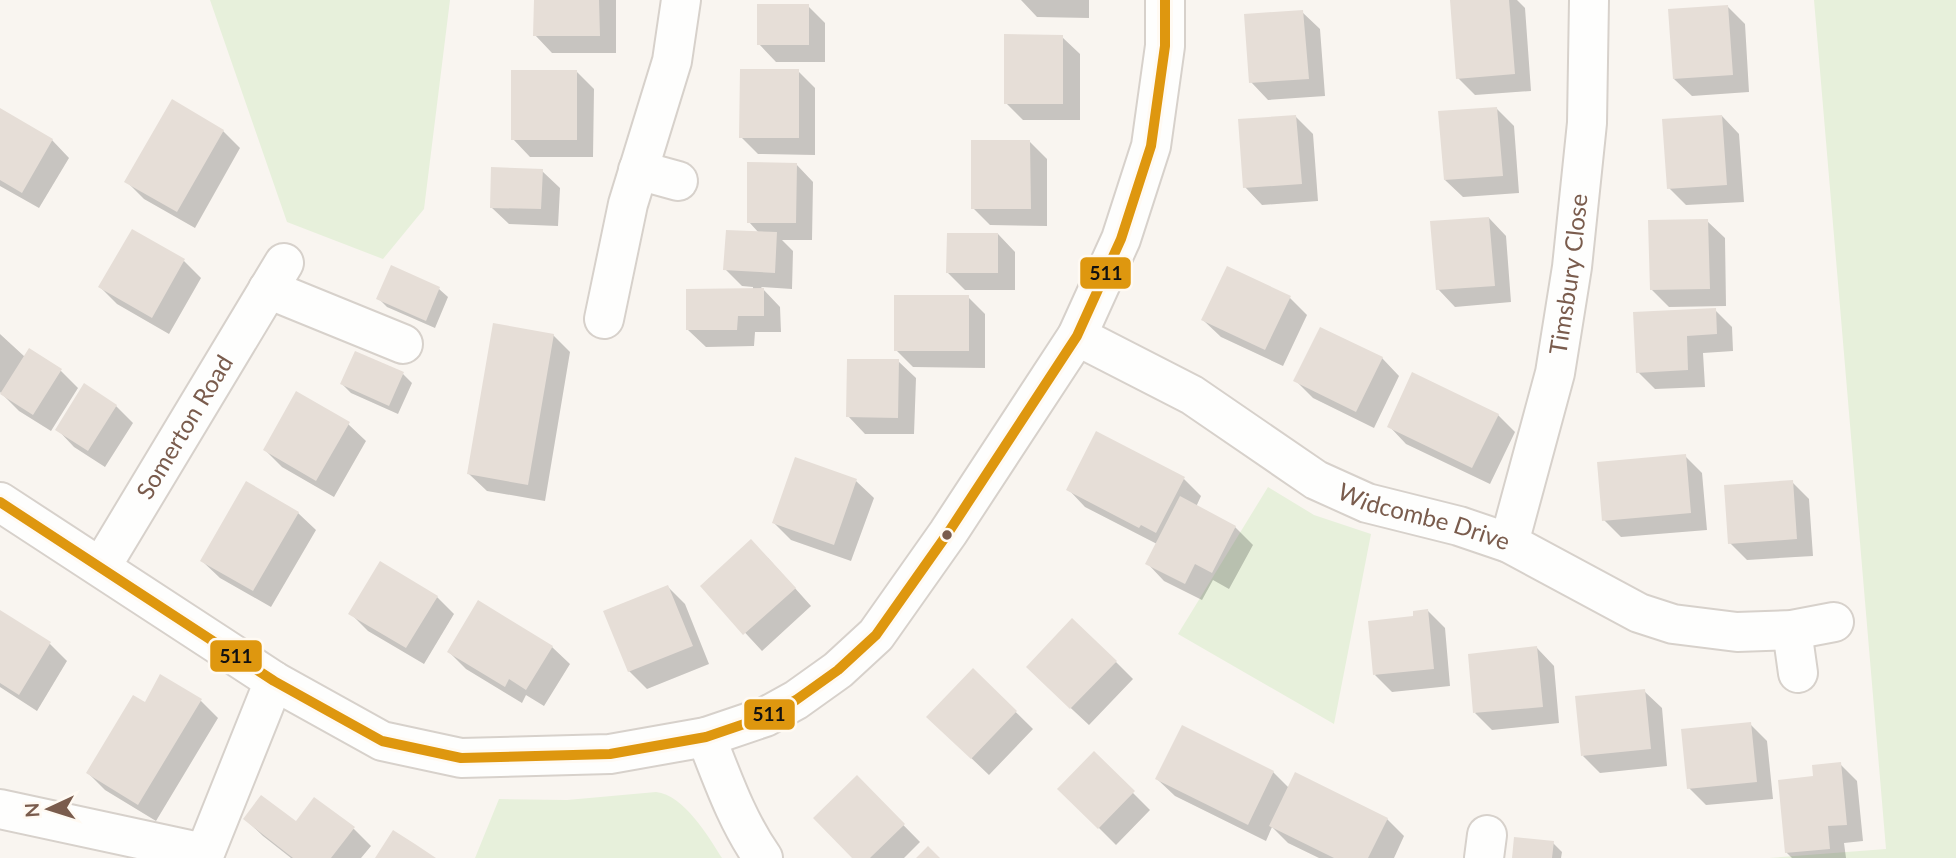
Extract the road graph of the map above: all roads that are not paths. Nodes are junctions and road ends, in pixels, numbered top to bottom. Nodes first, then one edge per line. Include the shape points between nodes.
1 (681, 0) edge
2 (1165, 0) edge
3 (1589, 0) edge
4 (638, 170) junction
5 (678, 181) dead end
6 (604, 319) dead end
7 (1076, 336) junction
8 (404, 344) dead end
9 (0, 502) edge
10 (1509, 543) junction
11 (101, 567) junction
12 (1834, 622) dead end
13 (1792, 630) junction
14 (1798, 673) dead end
15 (274, 681) junction
16 (706, 737) junction
17 (0, 809) edge
18 (203, 856) edge
19 (763, 858) edge

1 - 4 street via 672,61
2 - 7 street via 1165,46 1151,146 1121,239
3 - 10 street, Timsbury Close via 1587,123 1572,267 1555,373
4 - 5 street
4 - 6 street
7 - 10 street, Widcombe Drive via 1192,395 1316,480 1367,503
7 - 16 street via 876,635 796,700 765,717
8 - 11 street, Somerton Road via 311,306 276,276
9 - 11 street
10 - 13 street, Widcombe Drive via 1639,613 1737,632
11 - 15 street
12 - 13 street, Widcombe Drive
13 - 14 street
15 - 16 street via 382,741 461,758 610,754
15 - 18 street
16 - 19 street via 735,811
17 - 18 street

